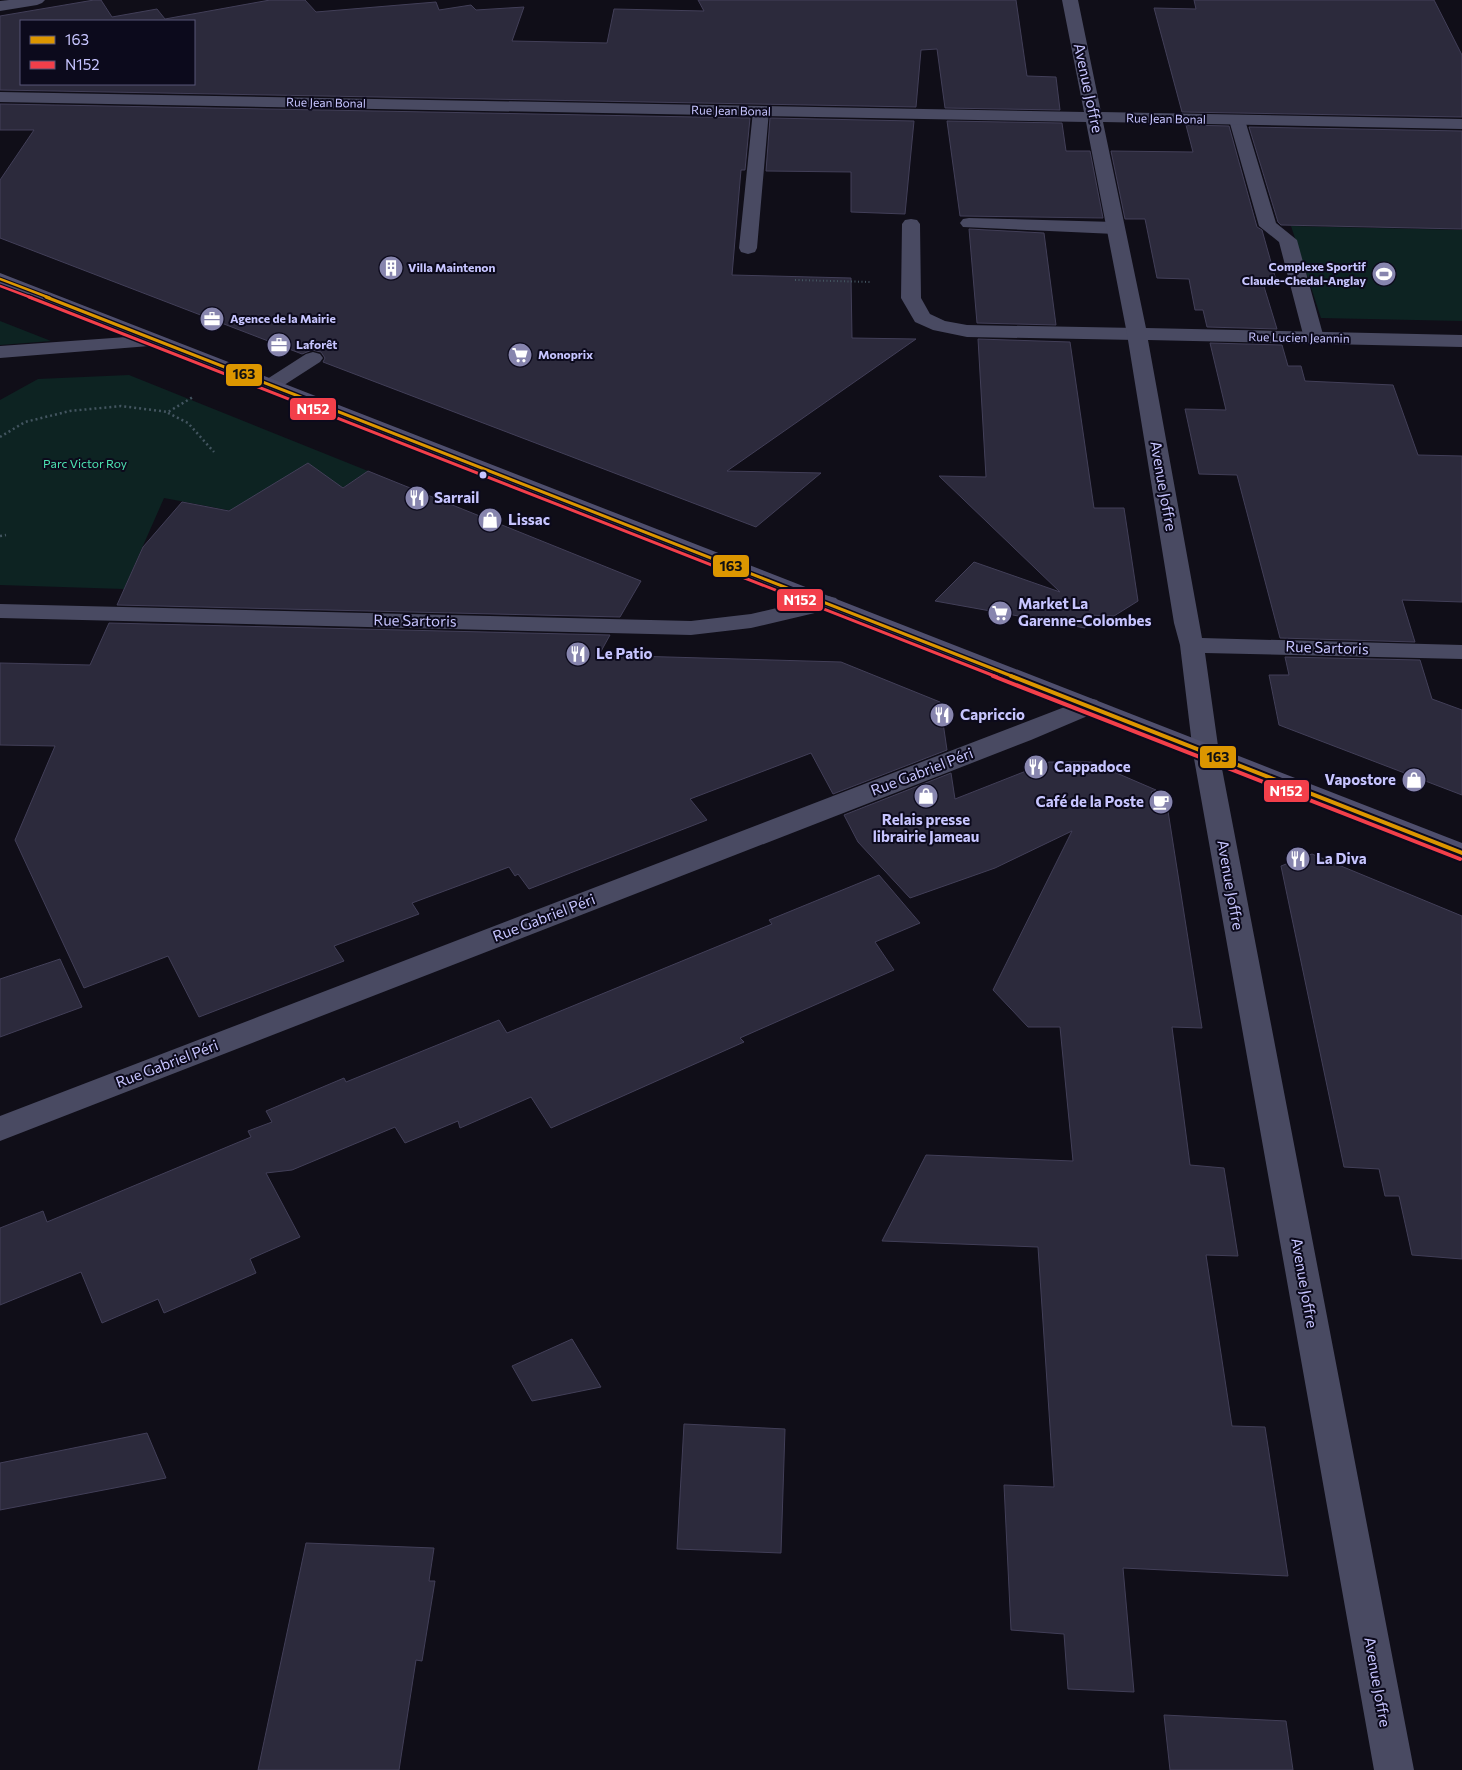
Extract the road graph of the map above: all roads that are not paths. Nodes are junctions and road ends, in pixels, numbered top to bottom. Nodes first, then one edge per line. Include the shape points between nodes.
1 (37, 0) edge
2 (1070, 0) edge
3 (0, 6) edge
4 (0, 97) edge
5 (761, 111) junction
6 (1094, 118) junction
7 (1237, 120) junction
8 (1462, 124) edge
9 (968, 223) dead end
10 (910, 224) dead end
11 (1115, 228) junction
12 (748, 248) dead end
13 (0, 279) edge
14 (1137, 334) junction
15 (1314, 338) junction
16 (155, 340) junction
17 (1462, 341) edge
18 (0, 352) edge
19 (313, 358) dead end
20 (271, 385) junction
21 (828, 603) junction
22 (0, 611) edge
23 (1192, 645) junction
24 (1462, 652) edge
25 (1088, 706) junction
26 (1206, 753) junction
27 (1462, 853) edge
28 (0, 1129) edge
29 (1394, 1770) edge

1 - 3 street
2 - 6 street, Avenue Joffre
4 - 5 street, Rue Jean Bonal
5 - 6 street, Rue Jean Bonal
5 - 12 street
6 - 7 street, Rue Jean Bonal
6 - 11 street, Avenue Joffre
7 - 8 street, Rue Jean Bonal
7 - 15 street via 1268,226 1288,240
9 - 11 street
10 - 14 street, Rue Lucien Jeannin via 911,298 922,318 940,326 968,331
11 - 14 street, Avenue Joffre
13 - 16 main road
14 - 15 street, Rue Lucien Jeannin
14 - 23 street, Avenue Joffre
15 - 17 street, Rue Lucien Jeannin
16 - 18 street
16 - 20 main road
19 - 20 street
20 - 21 main road
21 - 22 street, Rue Sartoris via 751,621 691,628
21 - 25 main road
23 - 24 street, Rue Sartoris
23 - 26 street, Avenue Joffre
25 - 26 main road
25 - 28 street, Rue Gabriel Péri
26 - 27 main road
26 - 29 street, Avenue Joffre

